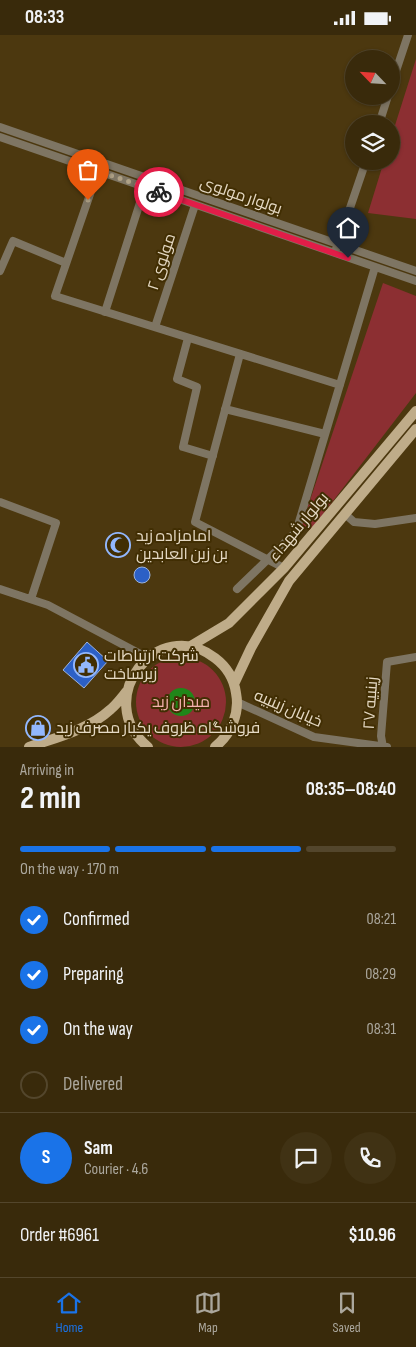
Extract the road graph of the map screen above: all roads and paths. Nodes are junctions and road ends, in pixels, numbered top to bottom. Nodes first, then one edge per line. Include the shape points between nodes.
1 (408, 35) edge
2 (400, 59) edge
3 (0, 127) edge
4 (0, 137) edge
5 (39, 141) junction
6 (36, 150) junction
7 (363, 170) edge
8 (98, 171) junction
9 (145, 187) junction
10 (195, 205) junction
11 (338, 244) junction
12 (335, 253) junction
13 (66, 263) junction
14 (375, 267) junction
15 (0, 271) edge
16 (416, 271) edge
17 (416, 281) edge
18 (104, 312) junction
19 (155, 327) junction
20 (188, 338) junction
21 (240, 354) junction
22 (340, 385) junction
23 (225, 409) junction
24 (416, 411) edge
25 (403, 426) junction
26 (414, 431) edge
27 (325, 434) junction
28 (213, 456) junction
29 (0, 502) edge
30 (345, 514) junction
31 (416, 518) edge
32 (296, 532) junction
33 (309, 539) junction
34 (267, 560) junction
35 (284, 569) junction
36 (0, 589) edge
37 (237, 589) dead end
38 (31, 599) junction
39 (189, 647) junction
40 (416, 657) edge
41 (148, 658) junction
42 (234, 683) junction
43 (127, 690) junction
44 (237, 702) junction
45 (29, 747) edge
46 (148, 747) edge
47 (215, 747) edge
48 (383, 747) edge
49 (387, 747) edge

1 - 2 street
3 - 5 street, بولوار مولوی
4 - 6 street, بولوار مولوی
5 - 6 street
5 - 11 street, بولوار مولوی
6 - 8 street, بولوار مولوی
7 - 11 street
8 - 9 street, بولوار مولوی
8 - 13 street
9 - 10 street, بولوار مولوی
9 - 18 street
10 - 12 street, بولوار مولوی
10 - 19 street, مولوی ۲
11 - 12 street
11 - 16 street, بولوار مولوی
12 - 14 street, بولوار مولوی
13 - 15 street via 13,241
13 - 18 street via 55,296
14 - 17 street, بولوار مولوی
14 - 22 street
18 - 19 street
19 - 20 street
20 - 21 street
20 - 28 street via 177,379 197,387 183,447
21 - 22 street
21 - 23 street
22 - 27 street
23 - 27 street
23 - 28 street
24 - 25 main road, بولوار شهداء
25 - 26 main road
25 - 33 main road, بولوار شهداء
26 - 30 main road, بولوار شهداء
27 - 32 street
28 - 34 street via 195,522
29 - 38 street via 56,523
30 - 31 street via 354,522 375,524
30 - 42 main road, بولوار شهداء via 289,581
32 - 33 street
32 - 34 street
33 - 35 main road, بولوار شهداء
34 - 35 street
34 - 37 street
35 - 39 main road, بولوار شهداء via 229,623
36 - 38 street
38 - 41 street
39 - 41 main road via 170,648
39 - 42 main road via 219,661
40 - 48 street, زینبیه ۲۷ via 387,662 381,736
41 - 43 main road via 135,673
42 - 44 main road
43 - 45 main road via 112,709 93,723
43 - 46 main road via 130,722
44 - 47 main road via 232,726
44 - 48 street, خیابان زینبیه via 314,737
48 - 49 street, خیابان زینبیه

